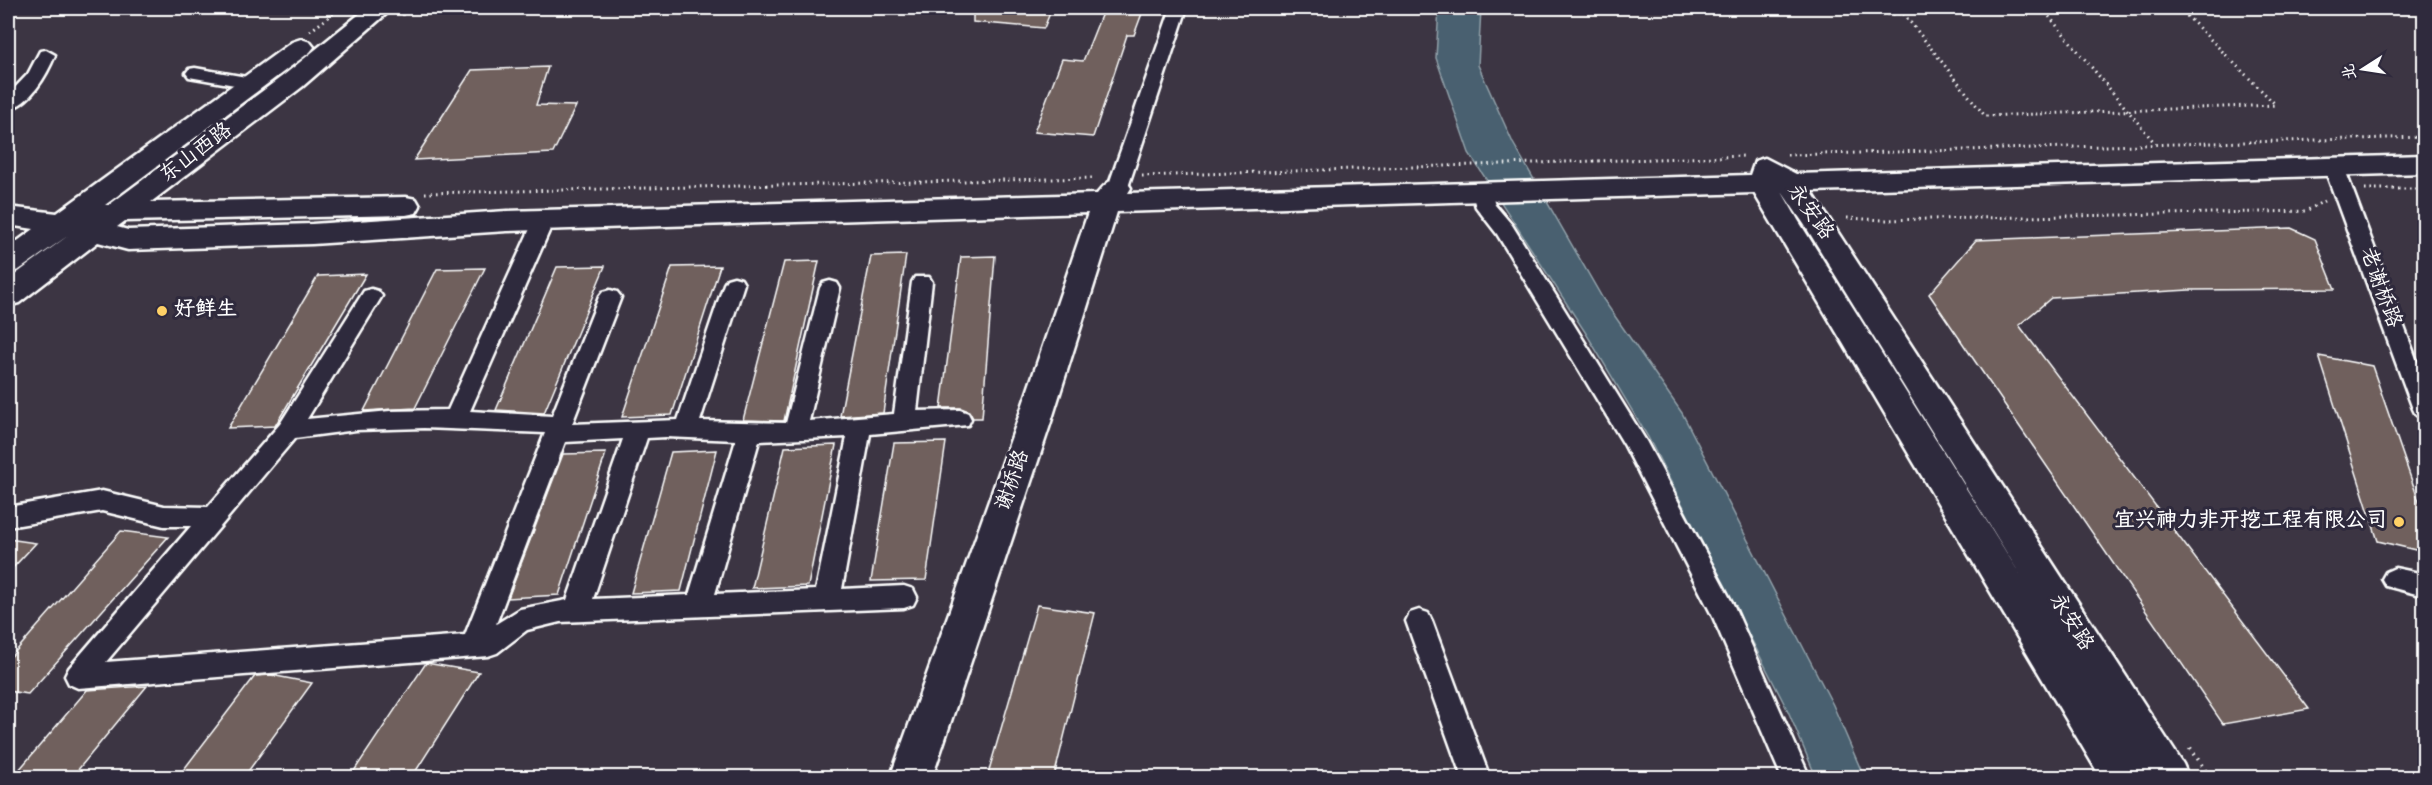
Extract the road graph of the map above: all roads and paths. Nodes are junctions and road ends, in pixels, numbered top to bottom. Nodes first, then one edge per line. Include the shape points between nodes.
1 (356, 8) edge
2 (381, 8) edge
3 (1179, 8) edge
4 (1899, 8) edge
5 (2042, 8) edge
6 (2179, 8) edge
7 (1903, 13) junction
8 (1882, 15) dead end
9 (46, 55) dead end
10 (195, 73) dead end
11 (252, 83) junction
12 (8, 104) edge
13 (2127, 111) junction
14 (2424, 137) edge
15 (2154, 143) junction
16 (2424, 148) edge
17 (2424, 164) edge
18 (1769, 169) junction
19 (2339, 178) junction
20 (1478, 185) junction
21 (1114, 189) junction
22 (2424, 189) edge
23 (423, 193) dead end
24 (120, 212) junction
25 (8, 216) edge
26 (1846, 218) dead end
27 (544, 220) junction
28 (61, 223) junction
29 (92, 233) junction
30 (8, 263) edge
31 (922, 282) dead end
32 (734, 284) dead end
33 (830, 288) dead end
34 (8, 295) edge
35 (371, 296) dead end
36 (610, 297) dead end
37 (2415, 362) edge
38 (2424, 408) edge
39 (456, 417) junction
40 (960, 419) dead end
41 (904, 421) junction
42 (860, 428) junction
43 (686, 429) junction
44 (288, 430) junction
45 (558, 430) junction
46 (638, 430) junction
47 (795, 432) junction
48 (750, 433) junction
49 (8, 517) edge
50 (213, 518) junction
51 (2395, 579) dead end
52 (2424, 585) edge
53 (904, 597) dead end
54 (827, 600) junction
55 (699, 604) junction
56 (576, 610) junction
57 (1419, 621) dead end
58 (474, 646) junction
59 (911, 777) edge
60 (1476, 777) edge
61 (1796, 777) edge
62 (2124, 777) edge
63 (2168, 777) edge

1 - 11 main road, 东山西路
2 - 24 main road, 东山西路 via 293,81
3 - 21 street
4 - 7 path
5 - 13 path
6 - 13 path via 2277,105
7 - 8 path
7 - 13 path via 1985,116
9 - 12 street via 24,92
10 - 11 street
11 - 28 main road, 东山西路
13 - 15 path
14 - 15 path
15 - 18 path
16 - 18 main road
17 - 19 main road
18 - 19 main road
18 - 20 main road
18 - 21 path
18 - 62 main road, 永安路 via 1970,529
18 - 63 main road, 永安路
19 - 22 path
19 - 26 path via 2306,211
19 - 37 street, 老谢桥路
20 - 21 main road
20 - 61 street via 1486,207 1505,230 1634,441 1725,615
21 - 23 path
21 - 24 main road
21 - 27 main road
21 - 59 main road, 谢桥路
24 - 28 main road
24 - 29 main road, 东山西路
25 - 28 main road
27 - 29 main road via 139,240
27 - 39 street
28 - 29 main road
28 - 30 main road, 东山西路
29 - 34 main road, 东山西路
31 - 41 street
32 - 43 street
33 - 47 street
35 - 44 street
36 - 45 street
37 - 38 street, 老谢桥路
39 - 44 street via 325,424
39 - 45 street
40 - 41 street
41 - 42 street
42 - 47 street
42 - 54 street
43 - 46 street
43 - 48 street
44 - 50 street
45 - 46 street
45 - 58 street
46 - 56 street
47 - 48 street
48 - 55 street
49 - 50 street via 102,501 164,516
50 - 58 street via 78,676
51 - 52 street
53 - 54 street
54 - 55 street
55 - 56 street
56 - 58 street via 520,620 488,645
57 - 60 street

